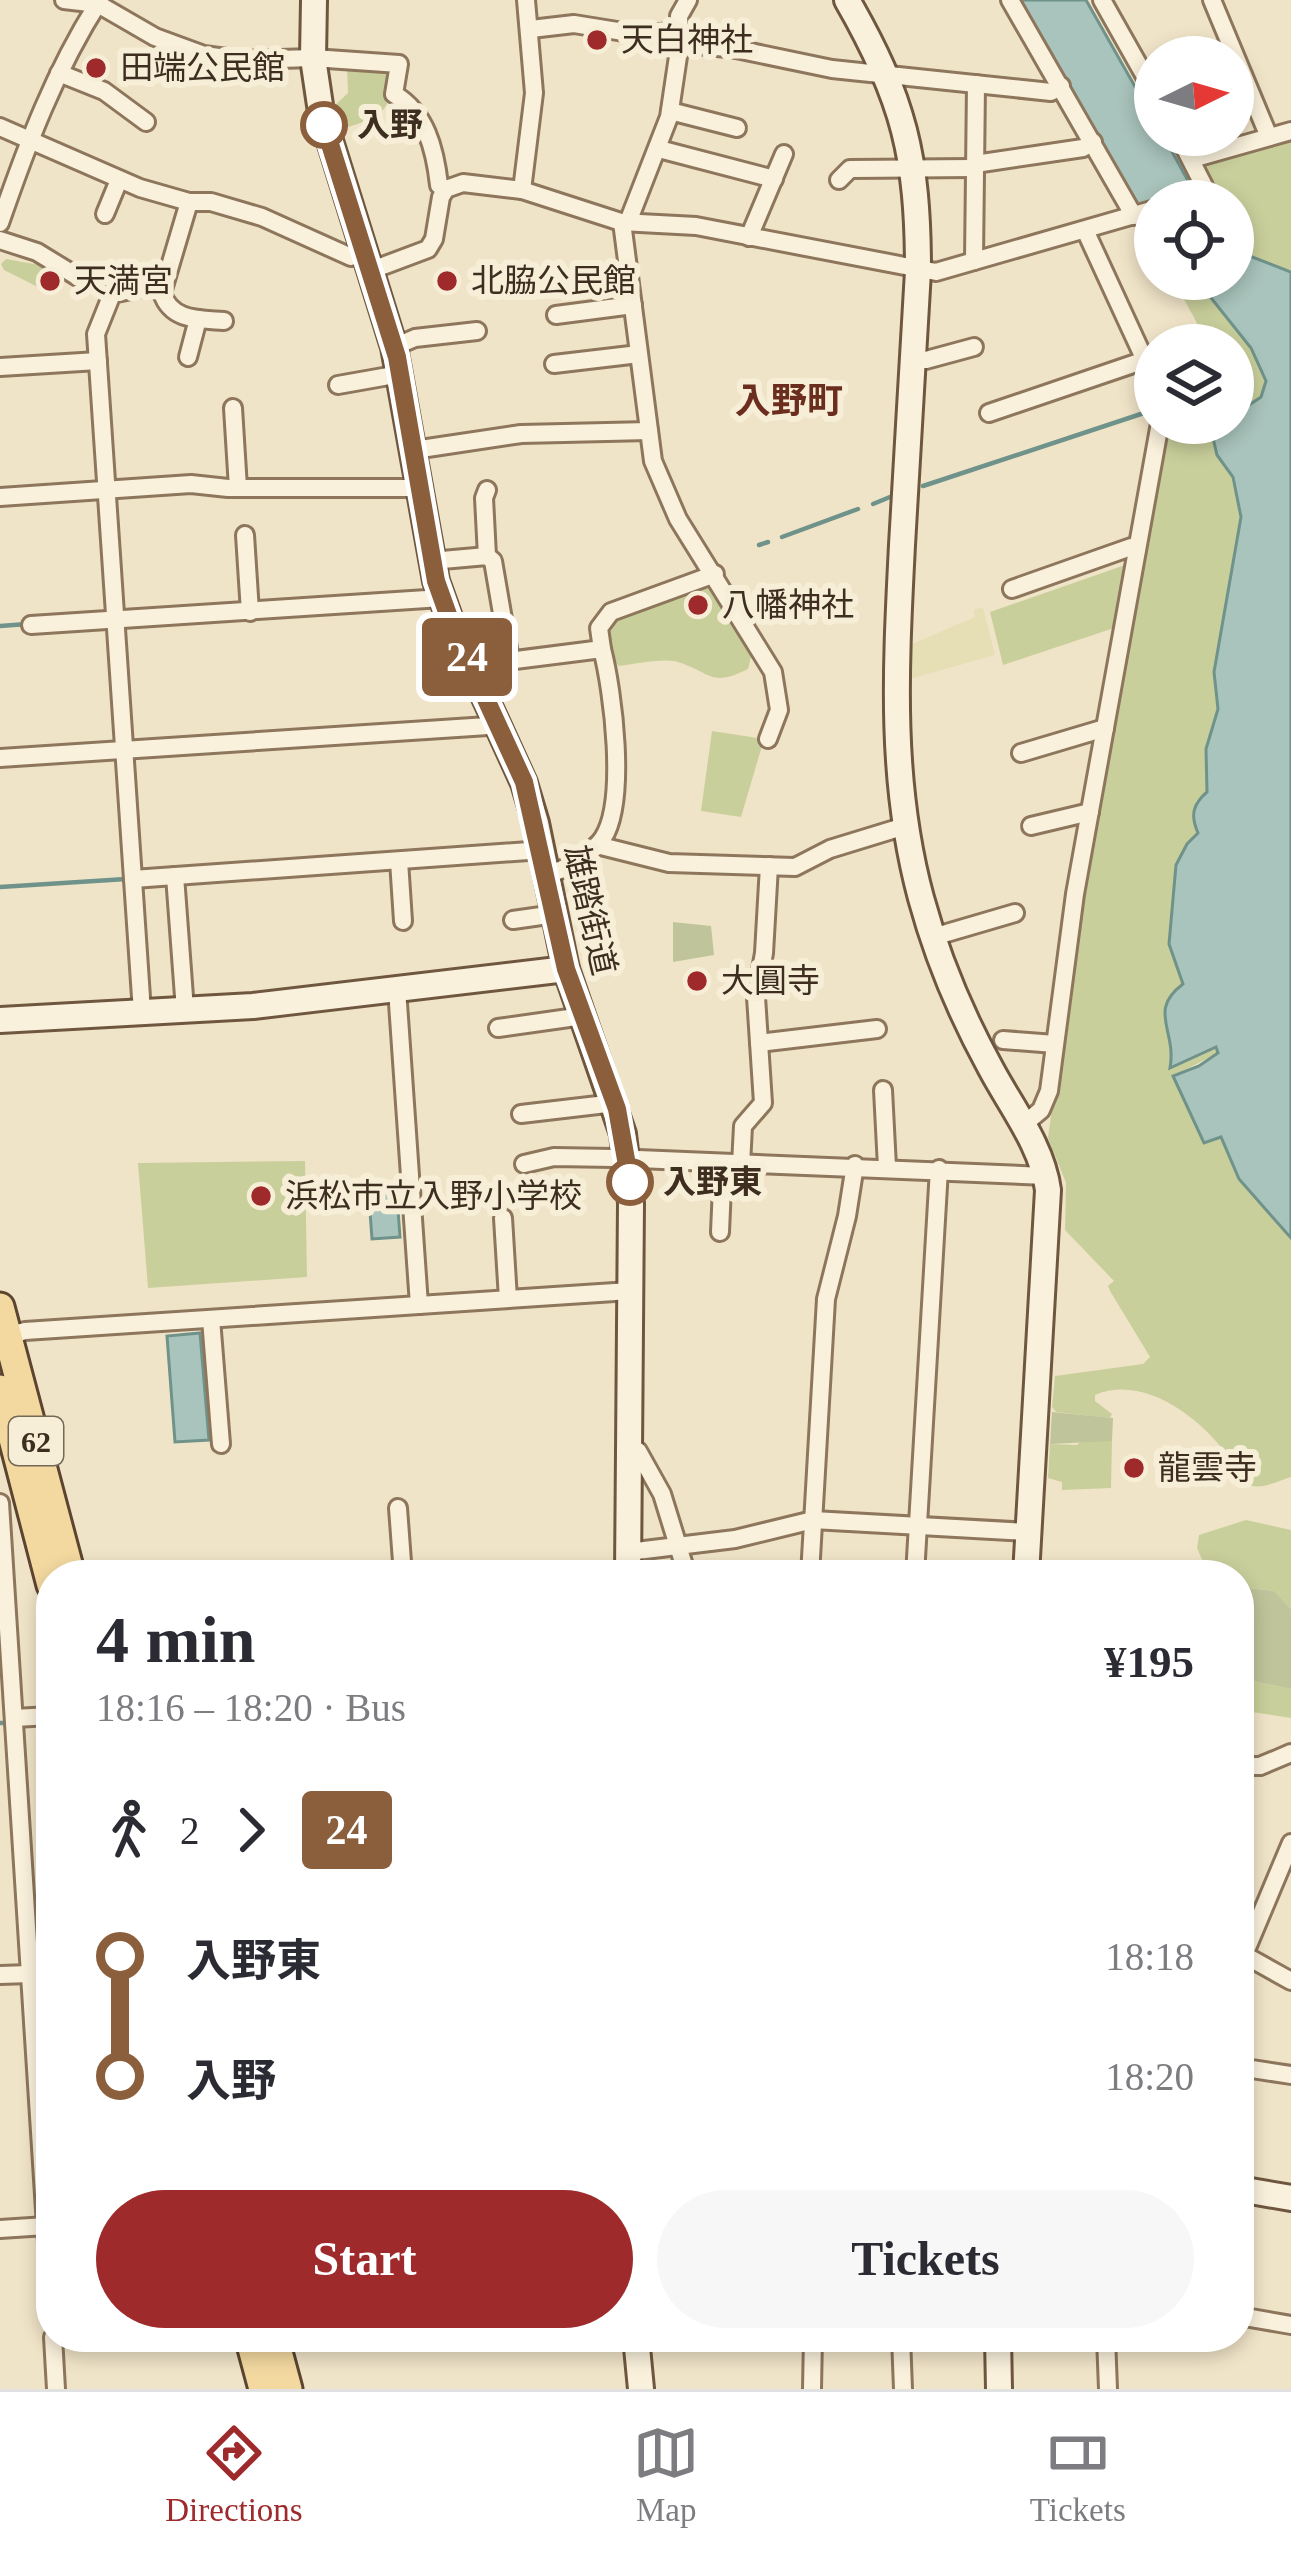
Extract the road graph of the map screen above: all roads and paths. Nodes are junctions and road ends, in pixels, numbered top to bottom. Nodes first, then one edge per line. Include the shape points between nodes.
1 (64, 0) edge
2 (314, 0) edge
3 (526, 0) edge
4 (688, 0) edge
5 (847, 0) edge
6 (1010, 0) edge
7 (1102, 0) edge
8 (1212, 0) edge
9 (99, 2) edge
10 (531, 29) junction
11 (679, 37) junction
12 (1134, 57) edge
13 (313, 58) junction
14 (58, 74) junction
15 (888, 75) junction
16 (976, 84) junction
17 (1060, 86) junction
18 (670, 111) junction
19 (146, 122) dead end
20 (0, 128) edge
21 (737, 128) dead end
22 (1291, 130) edge
23 (1269, 136) junction
24 (28, 141) junction
25 (1094, 142) junction
26 (658, 149) junction
27 (784, 154) dead end
28 (1190, 156) edge
29 (1192, 159) junction
30 (975, 166) junction
31 (914, 168) junction
32 (774, 179) junction
33 (119, 180) junction
34 (838, 180) dead end
35 (1203, 180) edge
36 (446, 189) junction
37 (522, 190) junction
38 (1134, 201) edge
39 (189, 202) junction
40 (105, 214) dead end
41 (1134, 216) edge
42 (626, 222) junction
43 (0, 224) edge
44 (1084, 230) junction
45 (749, 236) junction
46 (0, 240) edge
47 (369, 261) junction
48 (974, 261) junction
49 (918, 269) junction
50 (86, 282) dead end
51 (164, 283) junction
52 (633, 305) junction
53 (556, 315) dead end
54 (198, 319) junction
55 (224, 321) dead end
56 (477, 331) dead end
57 (1134, 337) edge
58 (394, 347) junction
59 (974, 347) dead end
60 (639, 354) junction
61 (188, 358) dead end
62 (913, 360) junction
63 (98, 361) junction
64 (554, 364) dead end
65 (1134, 365) edge
66 (0, 367) edge
67 (400, 374) junction
68 (338, 385) dead end
69 (233, 408) dead end
70 (989, 413) dead end
71 (649, 431) junction
72 (1156, 444) edge
73 (414, 450) junction
74 (238, 488) junction
75 (419, 488) junction
76 (106, 490) junction
77 (487, 490) dead end
78 (0, 497) edge
79 (245, 535) dead end
80 (1137, 549) junction
81 (487, 556) junction
82 (431, 561) junction
83 (715, 574) junction
84 (1012, 589) dead end
85 (442, 598) junction
86 (250, 612) junction
87 (116, 620) junction
88 (32, 625) dead end
89 (602, 650) junction
90 (510, 660) junction
91 (473, 669) junction
92 (499, 721) junction
93 (1105, 728) junction
94 (768, 740) dead end
95 (124, 750) junction
96 (1021, 753) dead end
97 (0, 758) edge
98 (1090, 812) junction
99 (905, 826) junction
100 (1031, 826) dead end
101 (597, 845) junction
102 (399, 861) junction
103 (545, 862) junction
104 (769, 866) junction
105 (175, 876) junction
106 (133, 879) junction
107 (1016, 913) dead end
108 (555, 914) junction
109 (403, 920) dead end
110 (513, 920) dead end
111 (933, 937) junction
112 (566, 969) junction
113 (397, 989) junction
114 (185, 1010) junction
115 (142, 1012) junction
116 (583, 1016) junction
117 (0, 1020) edge
118 (498, 1028) dead end
119 (877, 1029) dead end
120 (1003, 1040) dead end
121 (759, 1043) junction
122 (1055, 1044) junction
123 (883, 1090) dead end
124 (615, 1102) junction
125 (520, 1114) dead end
126 (1023, 1125) junction
127 (628, 1159) junction
128 (524, 1164) dead end
129 (732, 1165) junction
130 (855, 1166) junction
131 (887, 1167) junction
132 (939, 1169) junction
133 (1046, 1176) junction
134 (503, 1218) dead end
135 (720, 1232) dead end
136 (630, 1291) junction
137 (508, 1299) junction
138 (419, 1306) junction
139 (0, 1307) edge
140 (211, 1319) junction
141 (8, 1336) junction
142 (0, 1389) edge
143 (221, 1444) dead end
144 (628, 1450) junction
145 (11, 1466) edge
146 (0, 1503) edge
147 (398, 1508) dead end
148 (813, 1520) junction
149 (918, 1525) junction
150 (1029, 1532) junction
151 (681, 1548) junction
152 (43, 1560) edge
153 (67, 1560) edge
154 (402, 1560) edge
155 (628, 1560) edge
156 (639, 1560) edge
157 (684, 1560) edge
158 (811, 1560) edge
159 (916, 1560) edge
160 (1027, 1560) edge
161 (9, 1716) edge
162 (1291, 1754) edge
163 (1254, 1766) edge
164 (1291, 1843) edge
165 (1254, 1925) edge
166 (1254, 1961) edge
167 (30, 1973) junction
168 (0, 1976) edge
169 (1291, 1981) edge
170 (36, 2057) edge
171 (1254, 2069) edge
172 (1291, 2075) edge
173 (1254, 2192) edge
174 (1291, 2198) edge
175 (36, 2227) edge
176 (0, 2229) edge
177 (1254, 2319) edge
178 (1291, 2325) edge
179 (54, 2352) edge
180 (253, 2352) edge
181 (278, 2352) edge
182 (637, 2352) edge
183 (813, 2352) edge
184 (902, 2352) edge
185 (998, 2352) edge
186 (1107, 2352) edge
187 (812, 2387) edge
188 (56, 2389) edge
189 (263, 2389) edge
190 (288, 2389) edge
191 (641, 2389) edge
192 (790, 2389) edge
193 (903, 2389) edge
194 (999, 2389) edge
195 (1108, 2389) edge

1 - 9 street
2 - 13 street, 雄踏街道
3 - 10 street
4 - 11 street
5 - 15 street
6 - 17 street
7 - 12 street
8 - 23 street
9 - 13 street via 155,38 204,55
9 - 14 street
10 - 11 street via 574,24
10 - 37 street via 535,93
11 - 15 street
11 - 18 street
13 - 36 street via 399,64 394,94 418,113
13 - 47 street, 雄踏街道 via 328,143
14 - 19 street via 104,91
14 - 24 street
15 - 16 street
15 - 31 street
16 - 17 street via 1051,92
16 - 30 street
17 - 25 street
18 - 21 street
18 - 26 street
20 - 24 street
22 - 23 street
23 - 29 street
24 - 33 street
24 - 43 street
25 - 30 street
25 - 38 street
26 - 32 street
26 - 42 street
27 - 32 street
28 - 29 street
29 - 35 street
30 - 31 street
30 - 48 street
31 - 34 street via 850,170
31 - 49 street
32 - 45 street
33 - 39 street
33 - 40 street
36 - 37 street via 481,183
36 - 47 street via 432,245
37 - 42 street
39 - 47 street via 262,217
39 - 51 street
41 - 44 street
42 - 45 street
42 - 52 street
44 - 48 street
44 - 57 street
45 - 49 street
46 - 50 street
47 - 58 street, 雄踏街道
48 - 49 street
49 - 62 street
51 - 54 street via 172,311
51 - 63 street via 112,294 96,334
52 - 53 street
52 - 60 street
54 - 55 street
54 - 61 street
56 - 58 street
58 - 67 street, 雄踏街道
59 - 62 street
60 - 64 street
60 - 71 street
62 - 99 street via 894,706
63 - 66 street
63 - 76 street
65 - 70 street
67 - 68 street
67 - 73 street, 雄踏街道
69 - 74 street
71 - 73 street via 521,434
71 - 83 street via 678,519
72 - 80 street
73 - 75 street, 雄踏街道
74 - 75 street
74 - 76 street
75 - 82 street, 雄踏街道
76 - 78 street
76 - 87 street
77 - 81 street
79 - 86 street
80 - 84 street
80 - 93 street
81 - 82 street
81 - 90 street
82 - 85 street, 雄踏街道
83 - 89 street via 611,612 598,628
83 - 94 street via 778,684
85 - 86 street
85 - 91 street, 雄踏街道
86 - 87 street
87 - 88 street
87 - 95 street
89 - 90 street
89 - 101 street via 615,753 609,820
90 - 91 street
91 - 92 street, 雄踏街道
92 - 95 street
92 - 103 street, 雄踏街道
93 - 96 street
93 - 98 street
95 - 97 street
95 - 106 street
98 - 100 street
98 - 122 street
99 - 104 street via 805,864
99 - 111 street
101 - 103 street via 561,871
101 - 104 street via 669,863
102 - 103 street
102 - 105 street
102 - 109 street
103 - 108 street, 雄踏街道
104 - 121 street
105 - 106 street
105 - 114 street
106 - 115 street
107 - 111 street
108 - 110 street
108 - 112 street, 雄踏街道
111 - 126 street
112 - 113 street
112 - 116 street, 雄踏街道
113 - 114 street
113 - 138 street
114 - 115 street
115 - 117 street
116 - 118 street
116 - 124 street, 雄踏街道
119 - 121 street
120 - 122 street
121 - 129 street via 763,1103 742,1126
122 - 126 street via 1046,1102
123 - 131 street
124 - 125 street
124 - 127 street, 雄踏街道
126 - 133 street
127 - 128 street
127 - 129 street
127 - 136 street, 雄踏街道
129 - 130 street
129 - 135 street
130 - 131 street
130 - 148 street via 826,1290
131 - 132 street
132 - 133 street
132 - 149 street
133 - 150 street
134 - 137 street
136 - 137 street
136 - 144 street, 雄踏街道
137 - 138 street
138 - 140 street
139 - 141 main road, 62
140 - 141 street
140 - 143 street
141 - 153 main road, 62
142 - 145 main road, 62
144 - 151 street via 638,1450 652,1474
144 - 155 street, 雄踏街道
145 - 152 main road, 62
146 - 161 street
147 - 154 street
148 - 149 street
148 - 151 street
148 - 158 street
149 - 150 street
149 - 159 street
150 - 160 street
151 - 156 street
151 - 157 street
161 - 167 street
162 - 163 street
164 - 165 street
166 - 169 street
167 - 168 street
167 - 170 street
171 - 172 street
173 - 174 street
175 - 176 street
177 - 178 street
179 - 188 street
180 - 189 main road
181 - 190 main road
182 - 191 street
183 - 187 street
184 - 193 street
185 - 194 street
186 - 195 street
187 - 192 street

